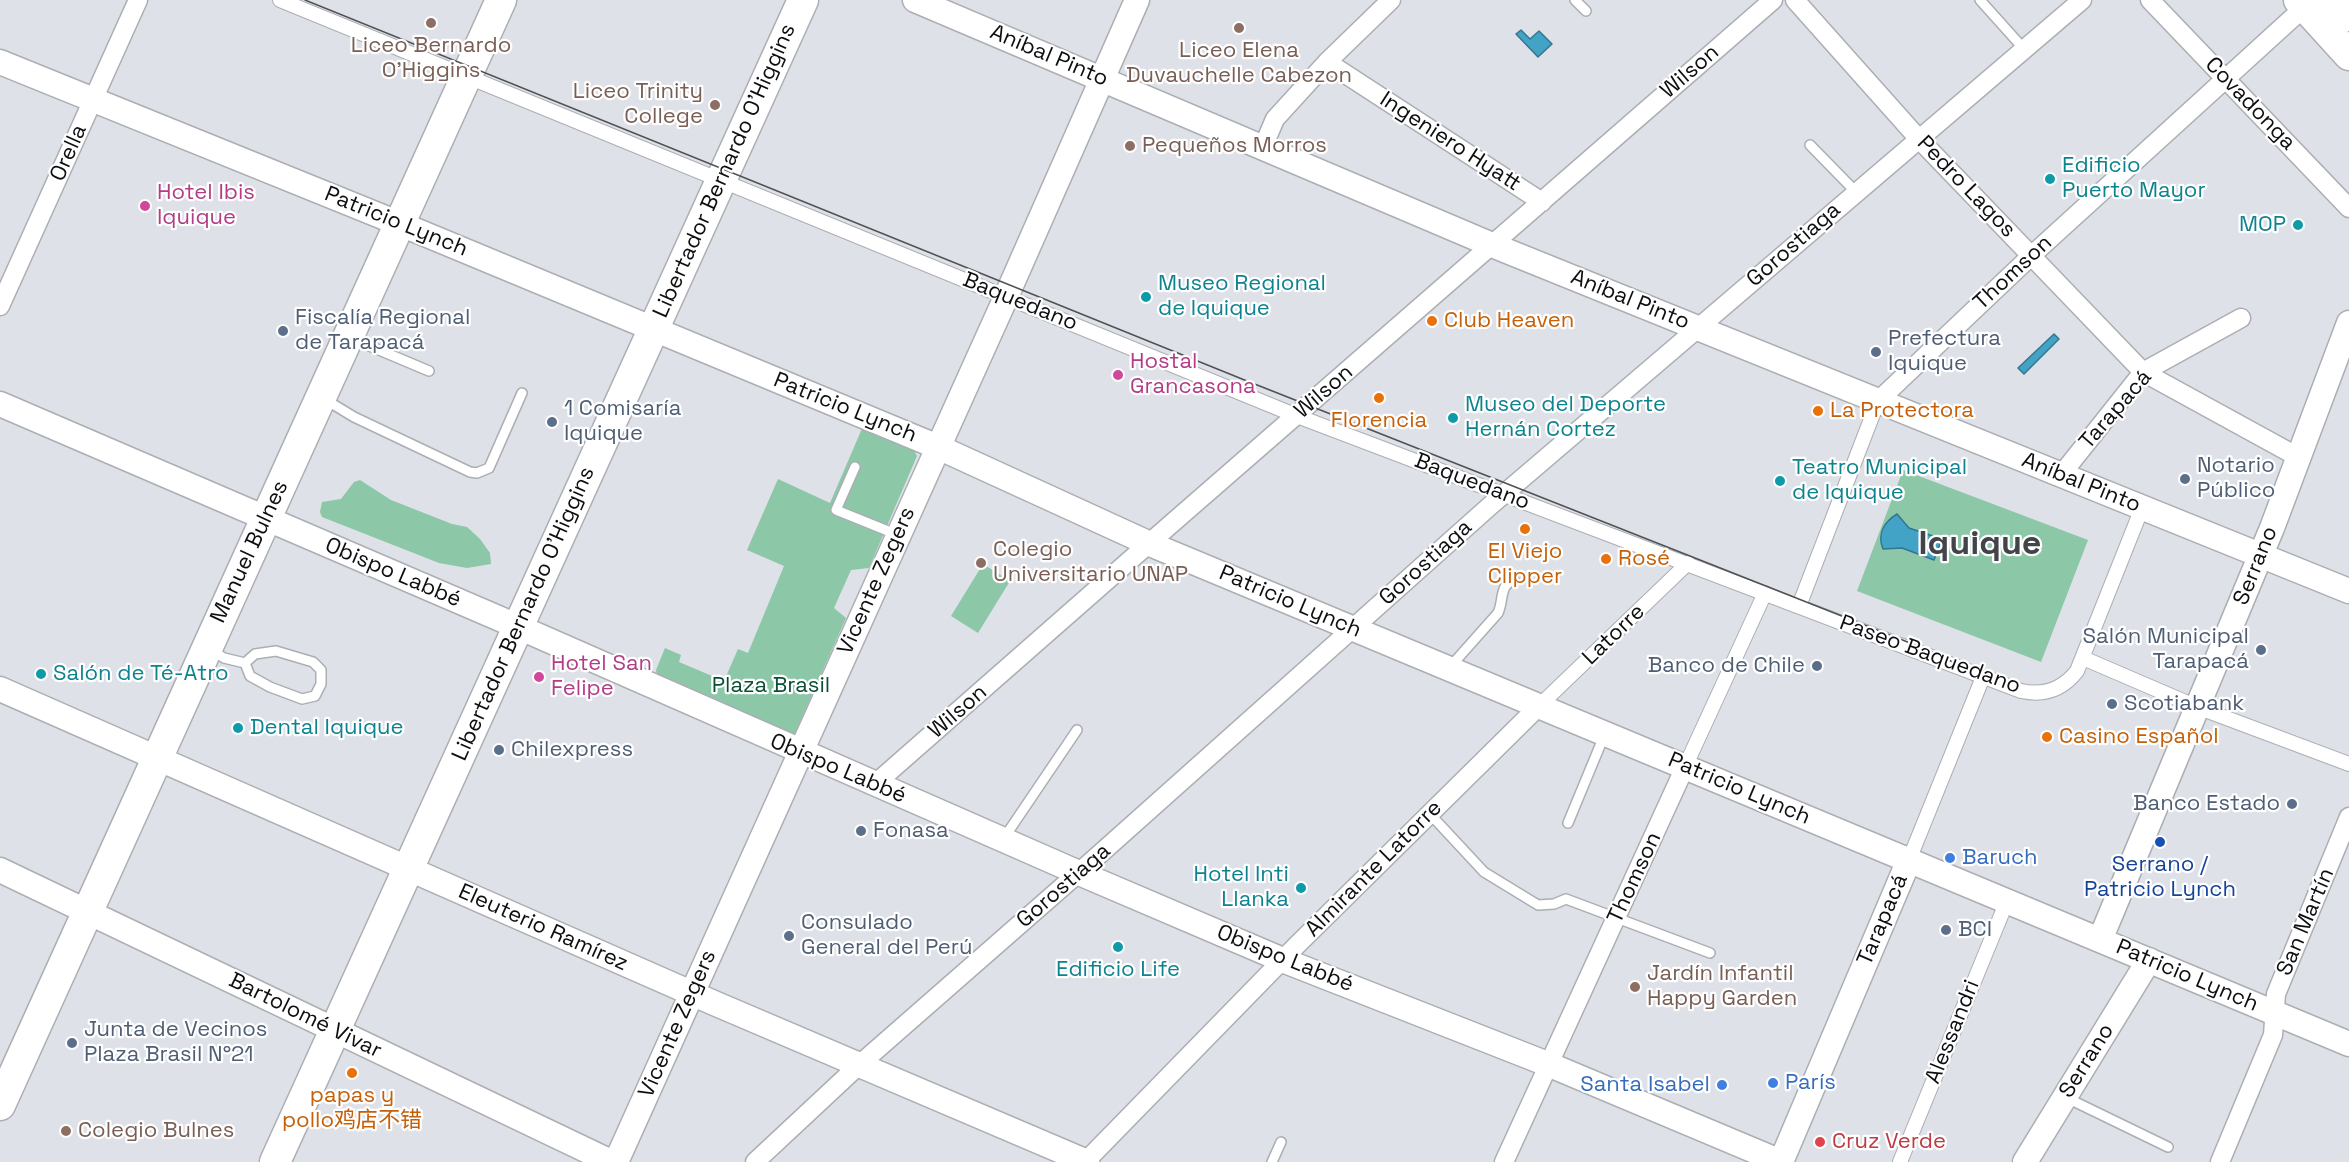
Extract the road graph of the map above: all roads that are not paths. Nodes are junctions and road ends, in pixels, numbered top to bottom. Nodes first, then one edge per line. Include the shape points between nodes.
1 (138, 0) edge
2 (279, 0) edge
3 (501, 0) edge
4 (803, 0) edge
5 (915, 0) edge
6 (1137, 0) edge
7 (1390, 0) edge
8 (1575, 0) edge
9 (1773, 0) edge
10 (1795, 0) edge
11 (1980, 0) edge
12 (2082, 0) edge
13 (2150, 0) edge
14 (2334, 0) edge
15 (2305, 2) edge
16 (1586, 11) dead end
17 (2349, 16) edge
18 (2024, 49) junction
19 (2349, 55) edge
20 (0, 62) edge
21 (1327, 62) junction
22 (466, 77) junction
23 (2226, 77) junction
24 (1102, 78) junction
25 (93, 100) junction
26 (1918, 138) junction
27 (1810, 145) dead end
28 (1263, 147) junction
29 (721, 181) junction
30 (1856, 192) junction
31 (1542, 202) junction
32 (2349, 208) edge
33 (400, 224) junction
34 (1492, 245) junction
35 (2031, 256) junction
36 (1006, 295) junction
37 (0, 306) edge
38 (2241, 318) dead end
39 (2349, 323) edge
40 (1698, 328) junction
41 (654, 329) junction
42 (348, 336) junction
43 (429, 371) dead end
44 (2143, 372) junction
45 (522, 393) dead end
46 (321, 397) junction
47 (1878, 401) junction
48 (0, 404) edge
49 (1297, 416) junction
50 (938, 447) junction
51 (2298, 457) junction
52 (855, 467) dead end
53 (2061, 475) junction
54 (1504, 494) junction
55 (2142, 508) junction
56 (266, 518) junction
57 (898, 535) junction
58 (1150, 544) junction
59 (2260, 556) junction
60 (1688, 563) junction
61 (1514, 580) dead end
62 (2349, 591) edge
63 (1765, 593) junction
64 (1798, 606) junction
65 (518, 628) junction
66 (1353, 628) junction
67 (207, 647) junction
68 (2083, 658) junction
69 (245, 663) junction
70 (1448, 668) junction
71 (1983, 677) junction
72 (0, 689) edge
73 (1539, 706) junction
74 (2197, 707) junction
75 (1077, 730) dead end
76 (1605, 733) junction
77 (799, 752) junction
78 (157, 758) junction
79 (2349, 764) edge
80 (1685, 767) junction
81 (875, 784) junction
82 (1430, 814) junction
83 (2349, 817) edge
84 (1568, 823) dead end
85 (1003, 840) junction
86 (1909, 860) junction
87 (408, 869) junction
88 (0, 870) edge
89 (1079, 873) junction
90 (2007, 901) junction
91 (88, 912) junction
92 (1617, 917) junction
93 (2100, 940) junction
94 (1710, 953) dead end
95 (2149, 960) junction
96 (1285, 961) junction
97 (692, 993) junction
98 (2274, 1013) junction
99 (335, 1030) junction
100 (2349, 1044) edge
101 (859, 1065) junction
102 (1550, 1065) junction
103 (2064, 1098) junction
104 (0, 1105) edge
105 (1281, 1142) dead end
106 (2168, 1147) dead end
107 (275, 1162) edge
108 (610, 1162) edge
109 (616, 1162) edge
110 (755, 1162) edge
111 (1086, 1162) edge
112 (1272, 1162) edge
113 (1504, 1162) edge
114 (1781, 1162) edge
115 (1900, 1162) edge
116 (2025, 1162) edge
117 (2220, 1162) edge

1 - 25 street, Orella
2 - 22 street, Baquedano
3 - 22 main road, Manuel Bulnes
4 - 29 main road, Libertador Bernardo O'Higgins
5 - 24 street, Aníbal Pinto
6 - 24 street, Vicente Zegers
7 - 21 street
8 - 16 lane
9 - 31 street, Wilson
10 - 26 street, Pedro Lagos
11 - 18 lane
12 - 18 street, Gorostiaga
13 - 23 street, Covadonga
14 - 17 main road
15 - 19 main road
15 - 23 street, Thomson
18 - 26 street, Gorostiaga
20 - 25 street, Patricio Lynch
21 - 28 street via 1275,119
21 - 31 street, Ingeniero Hyatt
22 - 29 street, Baquedano
22 - 33 main road, Manuel Bulnes
23 - 32 street, Covadonga
23 - 35 street, Thomson
24 - 28 street, Aníbal Pinto
24 - 36 street, Vicente Zegers
25 - 33 street, Patricio Lynch
25 - 37 street, Orella
26 - 30 street, Gorostiaga
26 - 35 street, Pedro Lagos
27 - 30 lane
28 - 34 street, Aníbal Pinto
29 - 36 street, Baquedano
29 - 41 main road, Libertador Bernardo O'Higgins
30 - 40 street, Gorostiaga
31 - 34 street, Wilson
33 - 41 street, Patricio Lynch
33 - 42 main road, Manuel Bulnes
34 - 40 street, Aníbal Pinto
34 - 49 street, Wilson
35 - 44 street, Pedro Lagos
35 - 47 street, Thomson
36 - 49 street, Baquedano
36 - 50 street, Vicente Zegers
38 - 44 street, Tarapacá
39 - 51 street, Serrano
40 - 47 street, Aníbal Pinto
40 - 54 street, Gorostiaga
41 - 50 street, Patricio Lynch
41 - 65 main road, Libertador Bernardo O'Higgins
42 - 43 lane
42 - 46 main road, Manuel Bulnes
44 - 51 street, Pedro Lagos
44 - 53 street, Tarapacá
45 - 46 lane via 489,468 477,473 354,417
46 - 56 main road, Manuel Bulnes
47 - 53 street, Aníbal Pinto
47 - 64 street, Thomson
48 - 56 street, Obispo Labbé
49 - 54 street, Baquedano
49 - 58 street, Wilson
50 - 57 street, Vicente Zegers
50 - 58 street, Patricio Lynch
51 - 59 street, Serrano
52 - 57 lane via 836,510
53 - 55 street, Aníbal Pinto
54 - 60 street, Baquedano
54 - 66 street, Gorostiaga
55 - 59 street, Aníbal Pinto
55 - 68 street
56 - 65 street, Obispo Labbé
56 - 67 main road, Manuel Bulnes
57 - 77 street, Vicente Zegers
58 - 66 street, Patricio Lynch
58 - 81 street, Wilson
59 - 62 street, Aníbal Pinto
59 - 74 street, Serrano
60 - 63 street, Baquedano
60 - 73 street, Latorre
61 - 70 lane via 1504,588 1498,613
63 - 64 street, Paseo Baquedano
63 - 80 street, Thomson
64 - 71 street, Paseo Baquedano
65 - 77 street, Obispo Labbé
65 - 87 main road, Libertador Bernardo O'Higgins
66 - 70 street, Patricio Lynch
66 - 89 street, Gorostiaga
67 - 69 lane via 224,658
67 - 78 main road, Manuel Bulnes
68 - 71 street, Paseo Baquedano via 2071,679 2048,692 2030,693
68 - 74 street
69 - 69 lane via 250,676 302,699 315,696 321,684 321,670 314,662 298,656 276,651 255,654
70 - 73 street, Patricio Lynch
71 - 86 street, Tarapacá
72 - 78 street, Eleuterio Ramírez
73 - 76 street, Patricio Lynch
73 - 82 street, Almirante Latorre
74 - 79 street
74 - 93 street, Serrano
75 - 85 lane
76 - 80 street, Patricio Lynch
76 - 84 lane
77 - 81 street, Obispo Labbé
77 - 97 street, Vicente Zegers
78 - 87 street, Eleuterio Ramírez
78 - 91 main road, Manuel Bulnes
80 - 86 street, Patricio Lynch
80 - 92 street, Thomson
81 - 85 street, Obispo Labbé
82 - 92 lane via 1484,872 1538,905 1566,899
82 - 96 street, Almirante Latorre
83 - 98 street, San Martín via 2276,994
85 - 89 street, Obispo Labbé
86 - 90 street, Patricio Lynch
86 - 114 street, Tarapacá
87 - 97 street, Eleuterio Ramírez
87 - 99 main road, Libertador Bernardo O'Higgins
88 - 91 street, Bartolomé Vivar
89 - 96 street, Obispo Labbé
89 - 101 street, Gorostiaga
90 - 93 street, Patricio Lynch
90 - 115 street, Alessandri
91 - 99 street, Bartolomé Vivar
91 - 104 main road, Manuel Bulnes
92 - 94 lane
92 - 102 street, Thomson
93 - 95 street, Patricio Lynch
95 - 98 street, Patricio Lynch
95 - 103 street, Serrano
96 - 102 street, Obispo Labbé
96 - 111 street, Almirante Latorre
97 - 101 street, Eleuterio Ramírez
97 - 109 street, Vicente Zegers
98 - 100 street, Patricio Lynch
98 - 117 street, San Martín via 2273,1035
99 - 107 main road, Libertador Bernardo O'Higgins
99 - 108 street, Bartolomé Vivar
101 - 110 street, Gorostiaga
101 - 111 street, Eleuterio Ramírez
102 - 113 street, Thomson
102 - 114 street, Obispo Labbé
103 - 106 lane
103 - 116 street, Serrano
105 - 112 lane

